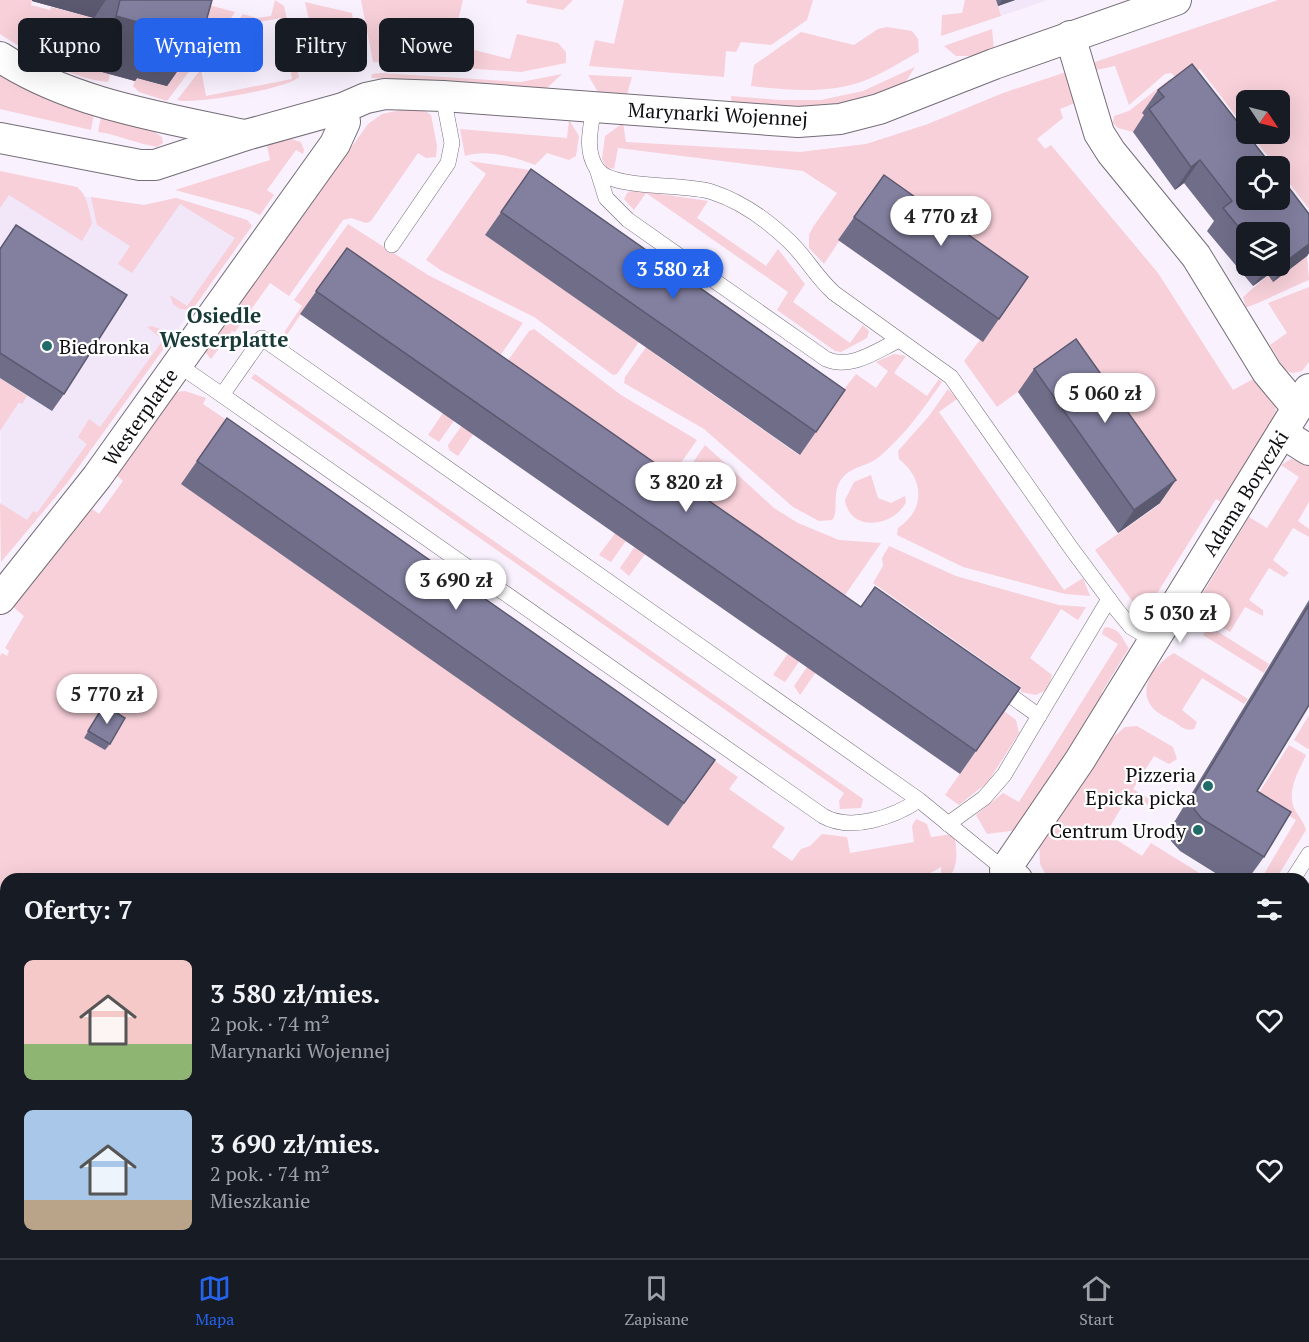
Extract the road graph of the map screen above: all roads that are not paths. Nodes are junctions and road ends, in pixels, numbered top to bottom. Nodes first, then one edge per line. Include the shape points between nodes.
1 (1176, 0) edge
2 (1070, 36) junction
3 (0, 57) edge
4 (443, 96) junction
5 (594, 107) junction
6 (343, 108) junction
7 (246, 135) junction
8 (0, 138) edge
9 (597, 169) junction
10 (392, 245) dead end
11 (899, 340) junction
12 (177, 364) junction
13 (222, 395) junction
14 (1299, 412) edge
15 (1309, 450) edge
16 (4, 585) edge
17 (1109, 599) junction
18 (1154, 641) junction
19 (981, 675) edge
20 (1039, 716) junction
21 (919, 800) junction
22 (948, 824) junction
23 (1309, 854) edge
24 (1010, 873) edge
25 (1012, 873) edge
26 (1297, 873) edge

1 - 2 street, Marynarki Wojennej
2 - 5 street, Marynarki Wojennej via 879,109 840,119 798,122
2 - 14 street via 1089,108 1105,143 1196,256 1267,372
3 - 7 street, Marynarki Wojennej via 68,92
4 - 5 street, Marynarki Wojennej
4 - 6 street, Marynarki Wojennej via 385,94
4 - 10 lane via 452,143 448,163
5 - 9 lane via 588,147
6 - 7 street, Marynarki Wojennej
6 - 12 street, Westerplatte via 345,122 335,144
7 - 8 street, Marynarki Wojennej via 155,165
9 - 11 lane via 624,182 712,191 748,209 789,241 819,280
9 - 11 lane via 606,198 628,220 826,359 853,362
11 - 17 lane via 962,389
12 - 13 lane
12 - 16 street, Westerplatte via 97,477
13 - 21 lane via 823,816 841,823 869,820 894,814
13 - 21 lane via 262,338
14 - 15 street
14 - 18 street, Adama Boryczki
17 - 18 lane via 1131,627
17 - 20 lane
18 - 25 street, Adama Boryczki
19 - 20 lane
20 - 22 lane via 1004,775 984,798
21 - 22 lane
22 - 24 lane
23 - 26 lane

